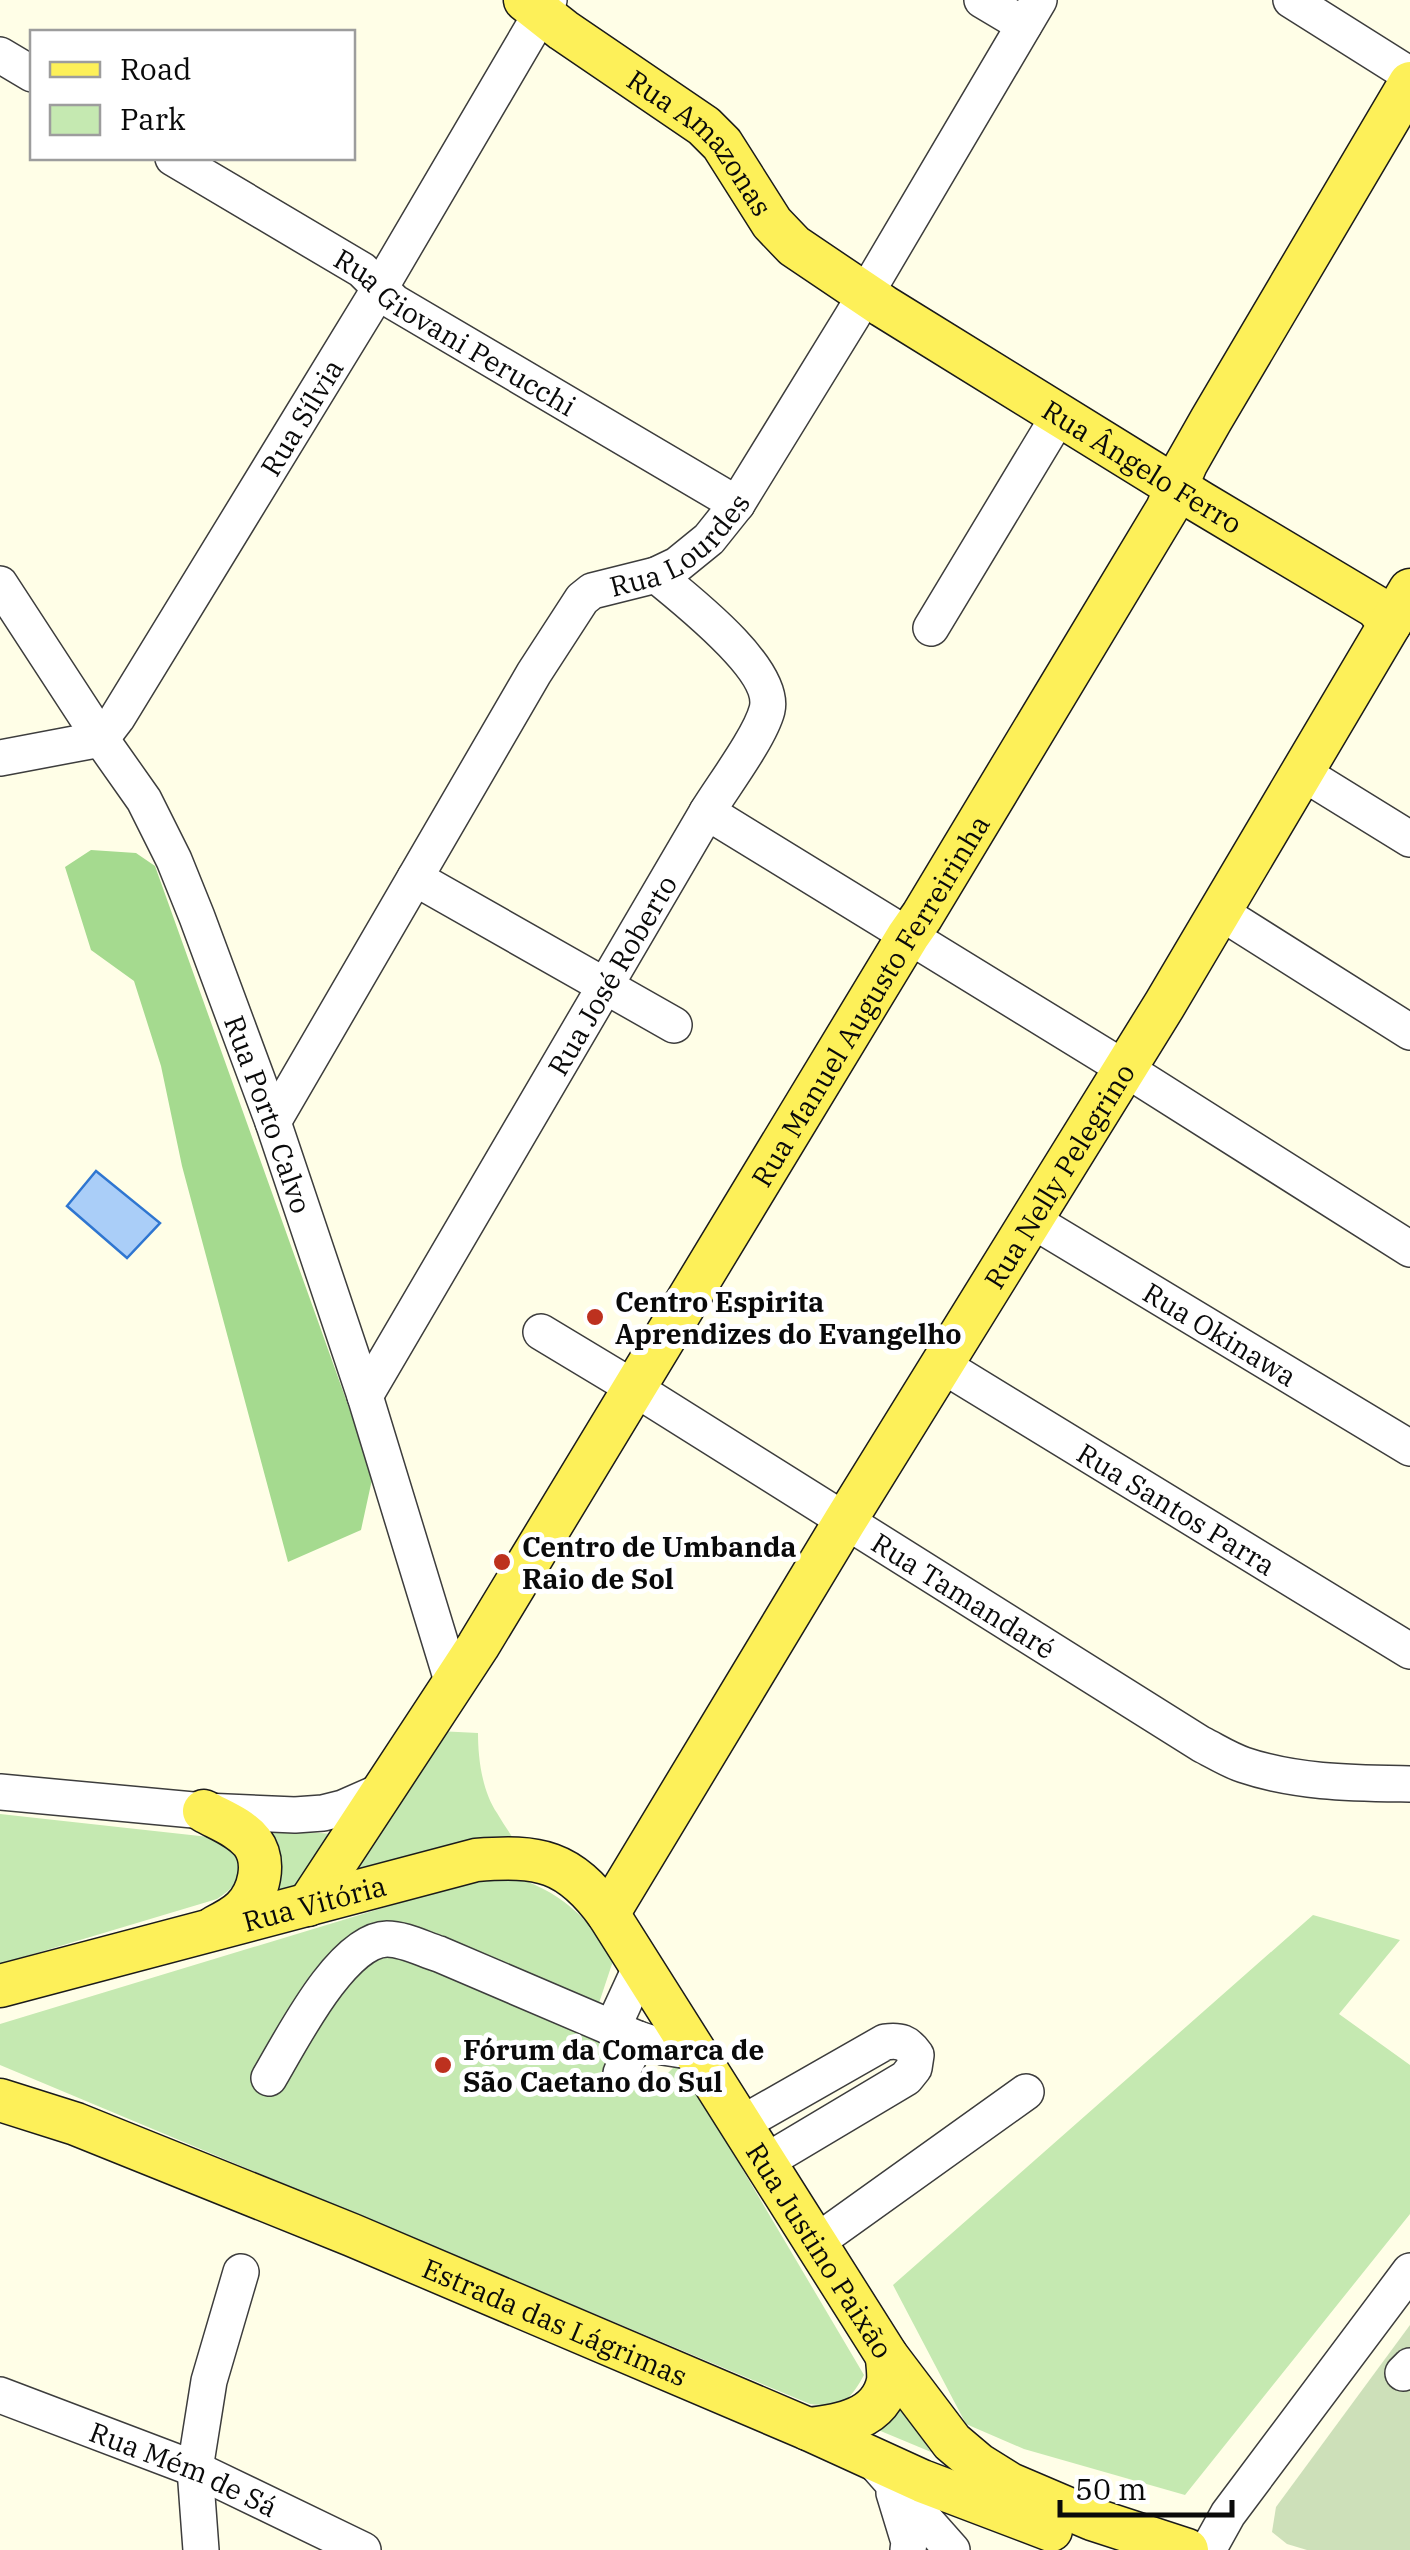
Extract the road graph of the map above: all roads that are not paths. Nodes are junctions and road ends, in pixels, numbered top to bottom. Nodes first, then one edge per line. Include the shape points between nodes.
1 (982, 0) edge
2 (1291, 0) edge
3 (538, 4) edge
4 (1032, 12) edge
5 (0, 54) edge
6 (30, 73) edge
7 (1410, 79) edge
8 (176, 160) edge
9 (380, 288) junction
10 (865, 294) junction
11 (1060, 414) junction
12 (1176, 487) junction
13 (737, 504) junction
14 (656, 575) junction
15 (0, 584) edge
16 (1403, 621) edge
17 (931, 628) dead end
18 (101, 739) junction
19 (0, 758) edge
20 (1303, 773) junction
21 (707, 812) junction
22 (1410, 839) edge
23 (416, 878) junction
24 (1220, 912) junction
25 (908, 936) junction
26 (606, 984) junction
27 (674, 1026) dead end
28 (1410, 1032) edge
29 (1124, 1068) junction
30 (273, 1122) junction
31 (1030, 1219) junction
32 (1410, 1249) edge
33 (541, 1332) dead end
34 (942, 1364) junction
35 (634, 1388) junction
36 (365, 1396) junction
37 (1410, 1448) edge
38 (845, 1521) junction
39 (1410, 1650) edge
40 (453, 1684) junction
41 (1410, 1784) edge
42 (386, 1789) junction
43 (0, 1792) edge
44 (204, 1811) junction
45 (308, 1906) junction
46 (608, 1914) junction
47 (206, 1932) junction
48 (641, 1966) junction
49 (2, 1988) edge
50 (625, 2034) junction
51 (695, 2052) junction
52 (0, 2071) edge
53 (621, 2073) dead end
54 (269, 2078) dead end
55 (1026, 2092) dead end
56 (0, 2100) edge
57 (76, 2124) junction
58 (741, 2124) junction
59 (765, 2162) junction
60 (816, 2242) junction
61 (241, 2272) dead end
62 (1410, 2272) edge
63 (887, 2356) junction
64 (0, 2395) edge
65 (808, 2429) junction
66 (879, 2468) junction
67 (195, 2469) junction
68 (1038, 2532) edge
69 (201, 2550) edge
70 (364, 2550) edge
71 (908, 2550) edge
72 (952, 2550) edge
73 (1108, 2550) edge
74 (1187, 2550) edge
75 (1208, 2550) edge

1 - 4 street
2 - 7 street
3 - 9 street, Rua Sílvia
3 - 10 main road, Rua Amazonas via 704,126 794,246
4 - 10 street, Rua Lourdes
5 - 6 street
7 - 12 main road, Rua Manuel Augusto Ferreirinha
8 - 9 street, Rua Giovani Perucchi via 362,270
9 - 13 street, Rua Giovani Perucchi
9 - 18 street, Rua Sílvia
10 - 11 main road, Rua Ângelo Ferro
10 - 13 street, Rua Lourdes
11 - 12 main road, Rua Ângelo Ferro
11 - 17 street
12 - 16 main road, Rua Ângelo Ferro
12 - 25 main road, Rua Manuel Augusto Ferreirinha
13 - 14 street, Rua Lourdes via 710,539
14 - 21 street, Rua José Roberto via 743,654 767,696 756,734
14 - 23 street, Rua Lourdes via 592,591 573,609
15 - 18 street, Rua Porto Calvo
16 - 20 main road, Rua Nelly Pelegrino
18 - 19 street
18 - 30 street, Rua Porto Calvo via 144,800 174,860
20 - 22 street
20 - 24 main road, Rua Nelly Pelegrino
21 - 25 street
21 - 26 street, Rua José Roberto
23 - 26 street
23 - 30 street, Rua Lourdes
24 - 28 street
24 - 29 main road, Rua Nelly Pelegrino
25 - 29 street
25 - 35 main road, Rua Manuel Augusto Ferreirinha
26 - 27 street
26 - 36 street, Rua José Roberto
29 - 31 main road, Rua Nelly Pelegrino
29 - 32 street
30 - 36 street, Rua Porto Calvo
31 - 34 main road, Rua Nelly Pelegrino
31 - 37 street, Rua Okinawa
33 - 35 street, Rua Tamandaré
34 - 38 main road, Rua Nelly Pelegrino
34 - 39 street, Rua Santos Parra
35 - 38 street, Rua Tamandaré
35 - 40 main road, Rua Manuel Augusto Ferreirinha
36 - 40 street, Rua Porto Calvo
38 - 41 street, Rua Tamandaré via 1240,1764 1287,1777
38 - 46 main road, Rua Nelly Pelegrino
40 - 42 main road, Rua Manuel Augusto Ferreirinha
42 - 44 street via 323,1813
42 - 45 main road, Rua Manuel Augusto Ferreirinha
43 - 44 street
44 - 47 main road via 239,1830 260,1863 250,1902
45 - 46 main road, Rua Vitória via 476,1860 534,1858 582,1883
45 - 47 main road, Rua Vitória
46 - 48 main road, Rua Justino Paixão
47 - 49 main road, Rua Vitória
48 - 50 street
48 - 51 main road, Rua Justino Paixão
50 - 51 street
50 - 53 street
50 - 54 street via 439,1954 388,1939 372,1942 324,1985
51 - 58 main road, Rua Justino Paixão
52 - 57 main road
55 - 60 street
56 - 57 main road, Estrada das Lágrimas
57 - 65 main road, Estrada das Lágrimas
58 - 59 main road, Rua Justino Paixão
58 - 59 street via 885,2042 898,2040 916,2055 906,2078
59 - 60 main road, Rua Justino Paixão
60 - 63 main road, Rua Justino Paixão
61 - 67 street via 209,2380
62 - 75 street
63 - 65 main road via 888,2382 870,2410 852,2422
63 - 68 main road, Rua Justino Paixão via 952,2442 1010,2484
64 - 67 street, Rua Mém de Sá
65 - 66 main road, Estrada das Lágrimas
66 - 68 main road, Estrada das Lágrimas
66 - 71 street
66 - 72 street
67 - 69 street
67 - 70 street, Rua Mém de Sá
68 - 73 main road, Estrada das Lágrimas
68 - 74 main road, Estrada das Lágrimas via 1092,2519

